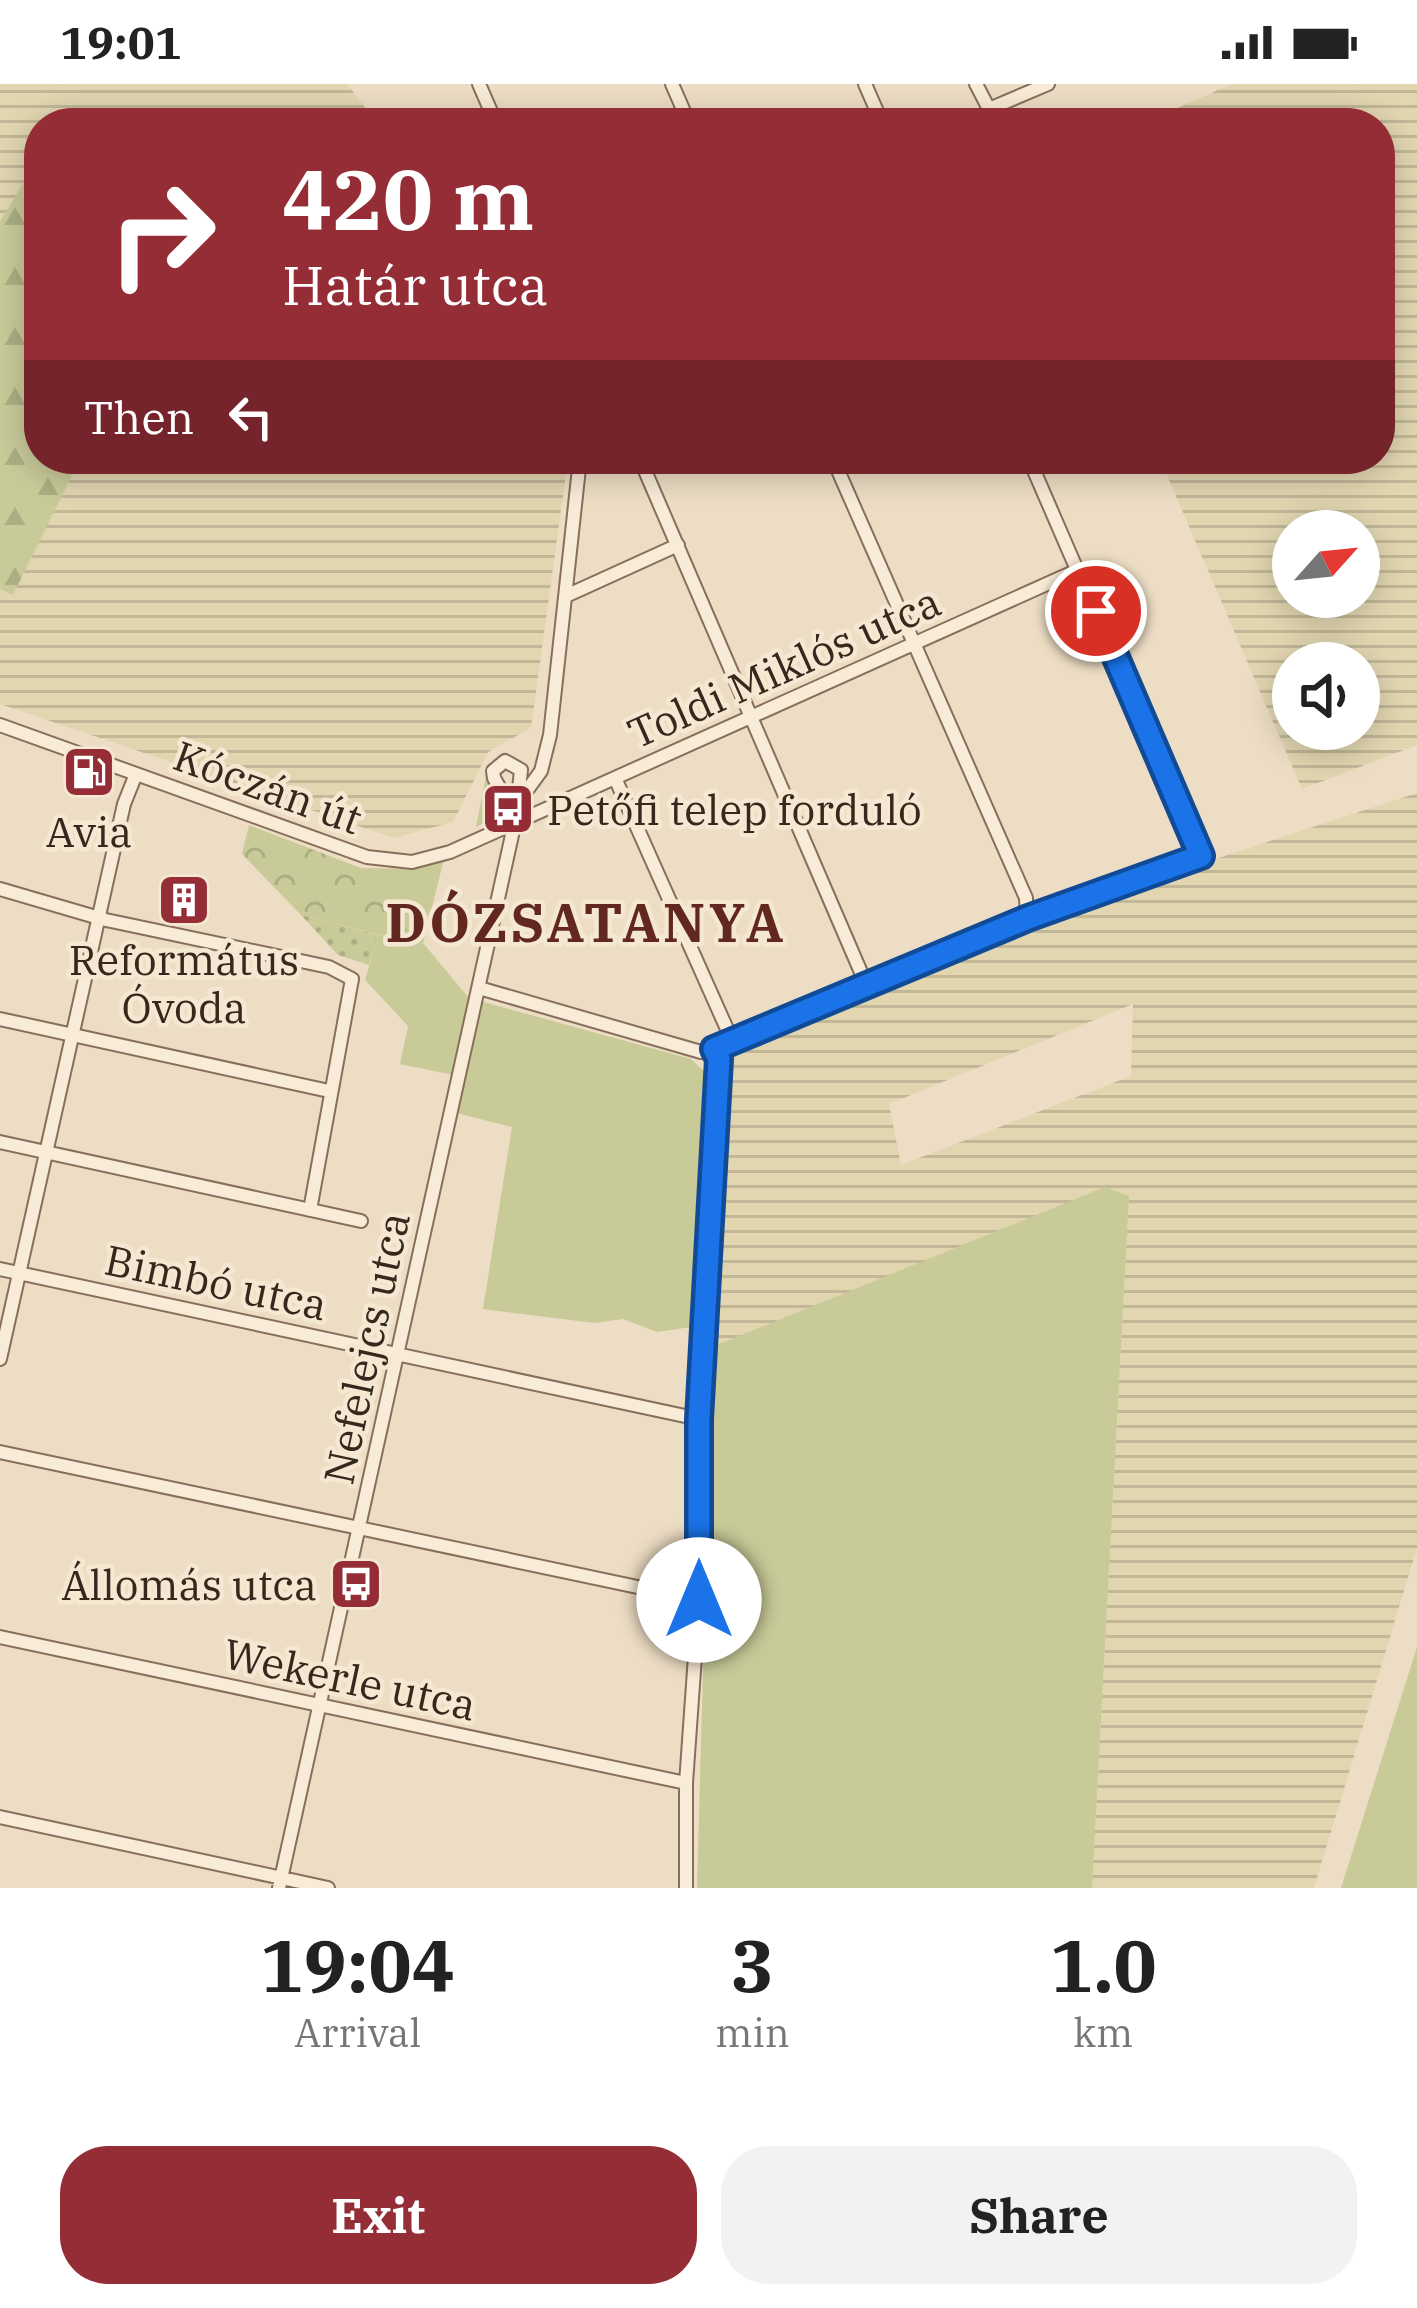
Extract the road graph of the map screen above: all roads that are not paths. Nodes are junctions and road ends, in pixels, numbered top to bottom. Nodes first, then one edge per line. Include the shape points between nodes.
1 (1048, 84) edge
2 (991, 108) edge
3 (579, 474) edge
4 (647, 474) edge
5 (840, 474) edge
6 (1036, 474) edge
7 (678, 545) junction
8 (1078, 570) junction
9 (568, 595) junction
10 (915, 646) junction
11 (754, 715) junction
12 (0, 725) edge
13 (136, 774) junction
14 (614, 778) junction
15 (516, 814) junction
16 (0, 889) edge
17 (99, 918) junction
18 (1028, 918) junction
19 (866, 984) junction
20 (478, 988) junction
21 (0, 1019) edge
22 (73, 1035) junction
23 (731, 1039) junction
24 (714, 1049) junction
25 (329, 1090) junction
26 (0, 1142) edge
27 (46, 1152) junction
28 (310, 1210) junction
29 (361, 1221) dead end
30 (0, 1269) edge
31 (19, 1273) junction
32 (399, 1355) junction
33 (0, 1359) edge
34 (699, 1419) junction
35 (0, 1452) edge
36 (360, 1529) junction
37 (699, 1600) junction
38 (0, 1637) edge
39 (320, 1708) junction
40 (686, 1783) junction
41 (0, 1817) edge
42 (280, 1883) edge
43 (328, 1888) edge
44 (686, 1888) edge

1 - 2 street
3 - 9 street, Nefelejcs utca
4 - 7 street
5 - 10 street
6 - 8 street
7 - 9 street
7 - 11 street
8 - 10 street, Toldi Miklós utca
8 - 18 street via 1201,856
9 - 15 street, Nefelejcs utca via 550,735
10 - 11 street, Toldi Miklós utca
10 - 18 street
11 - 14 street, Toldi Miklós utca
11 - 19 street
12 - 13 street, Kóczán út
13 - 15 street, Kóczán út via 382,860 450,852
13 - 17 street
14 - 15 street, Toldi Miklós utca
14 - 23 street
15 - 20 street, Nefelejcs utca
16 - 17 street
17 - 22 street
17 - 25 street via 344,972 354,988
18 - 19 street
19 - 23 street
20 - 24 street via 701,1052
20 - 32 street, Nefelejcs utca
21 - 22 street
22 - 25 street
22 - 27 street
23 - 24 street
24 - 34 street via 716,1151
25 - 28 street
26 - 27 street
27 - 28 street
27 - 31 street
28 - 29 street
30 - 31 street, Bimbó utca
31 - 32 street, Bimbó utca
31 - 33 street
32 - 34 street, Bimbó utca
32 - 36 street, Nefelejcs utca
34 - 37 street
35 - 36 street
36 - 37 street
36 - 39 street, Nefelejcs utca
37 - 40 street
38 - 39 street, Wekerle utca
39 - 40 street, Wekerle utca
39 - 42 street, Nefelejcs utca
40 - 44 street
41 - 42 street
42 - 43 street

